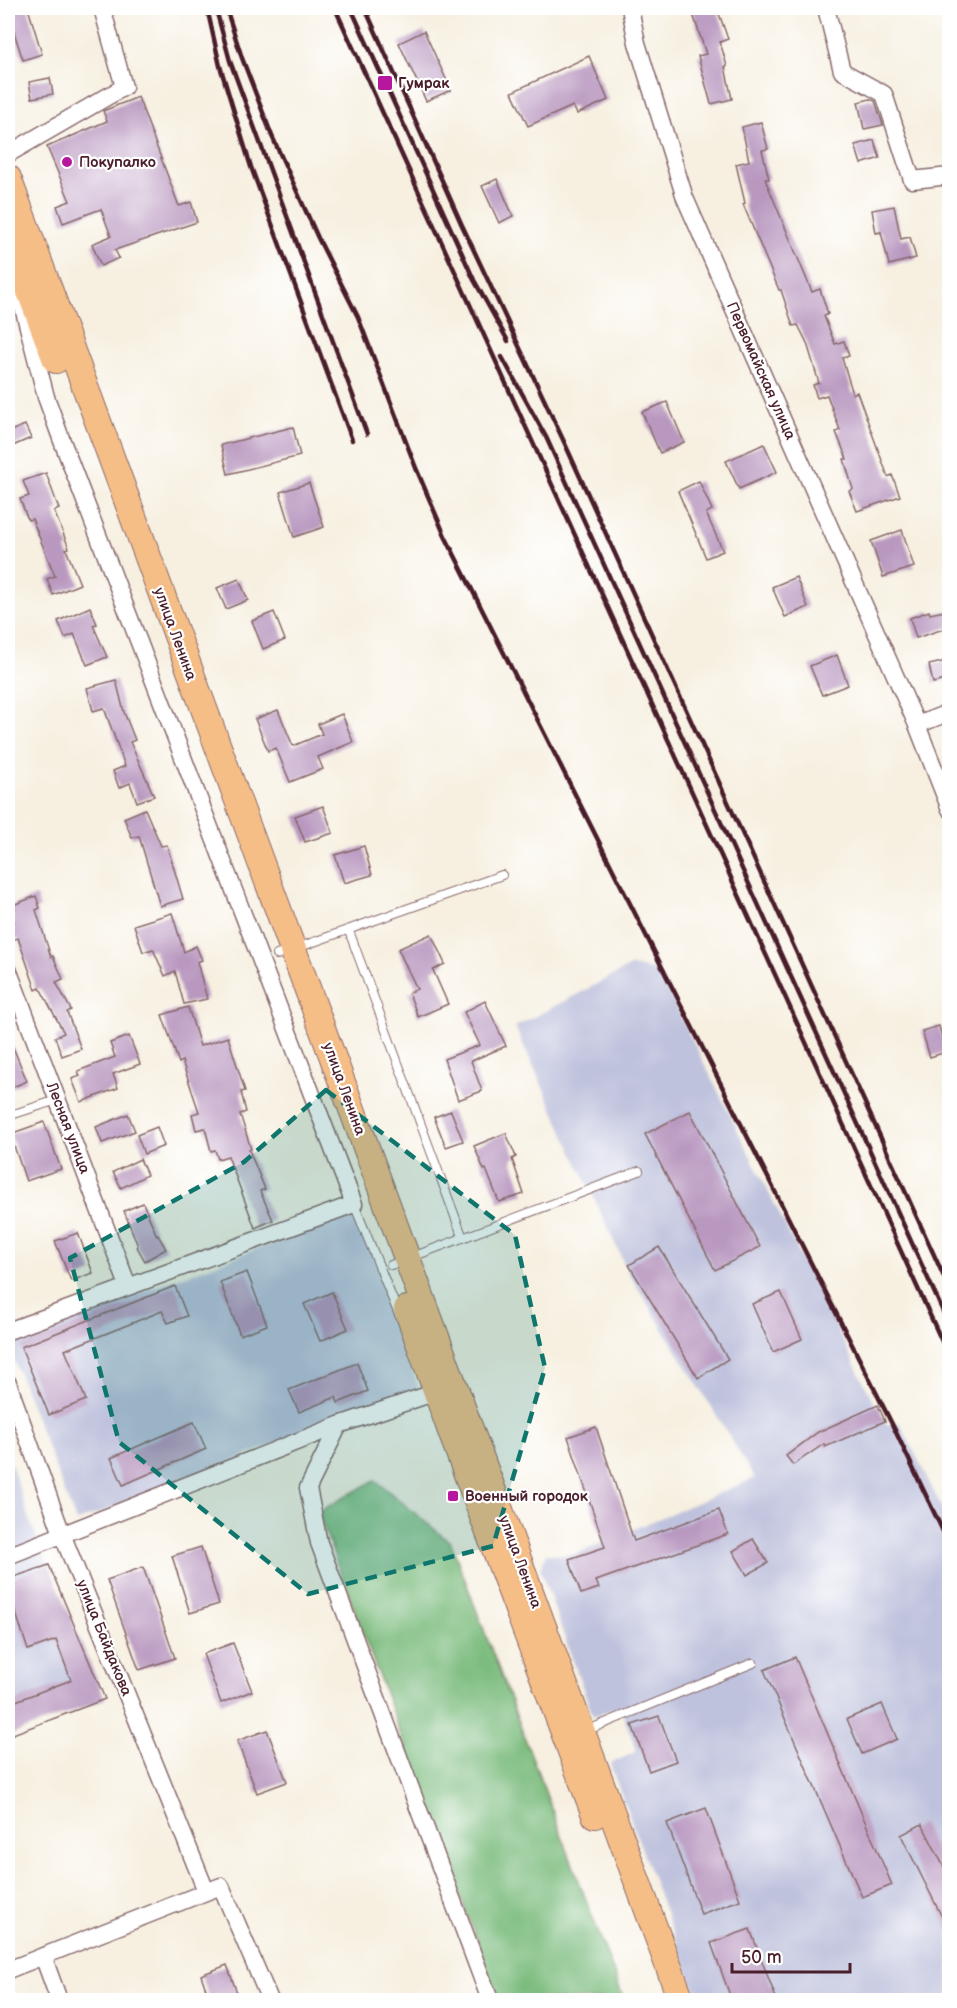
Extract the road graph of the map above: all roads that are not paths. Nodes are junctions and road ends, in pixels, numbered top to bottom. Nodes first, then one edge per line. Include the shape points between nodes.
1 (102, 8) edge
2 (630, 8) edge
3 (826, 8) edge
4 (8, 154) edge
5 (950, 176) edge
6 (8, 178) edge
7 (8, 234) edge
8 (8, 248) edge
9 (950, 712) edge
10 (917, 725) junction
11 (950, 808) edge
12 (502, 875) dead end
13 (349, 931) junction
14 (285, 952) junction
15 (8, 969) edge
16 (57, 1100) junction
17 (8, 1116) edge
18 (639, 1171) dead end
19 (354, 1204) junction
20 (463, 1238) junction
21 (399, 1262) junction
22 (128, 1286) junction
23 (8, 1331) edge
24 (407, 1334) dead end
25 (8, 1383) edge
26 (445, 1389) junction
27 (339, 1425) junction
28 (62, 1534) junction
29 (8, 1556) edge
30 (753, 1663) dead end
31 (575, 1735) junction
32 (206, 1891) junction
33 (43, 1956) junction
34 (8, 1970) edge
35 (59, 2001) edge
36 (270, 2001) edge
37 (490, 2001) edge
38 (664, 2001) edge
39 (681, 2001) edge

1 - 4 street via 124,87
2 - 10 street, Первомайская улица via 637,43 685,198
3 - 5 street via 842,71 884,94 912,180
6 - 14 main road, улица Ленина
7 - 14 main road, улица Ленина
8 - 19 street, улица Ленина via 46,397
9 - 10 street
10 - 11 street, Первомайская улица
12 - 13 lane
13 - 14 lane
13 - 20 lane
14 - 21 main road, улица Ленина
15 - 16 street, Лесная улица
16 - 17 lane
16 - 22 street, Лесная улица
18 - 20 lane
19 - 22 street
19 - 24 lane
20 - 21 lane
21 - 26 main road, улица Ленина
22 - 23 street
25 - 28 street, улица Байдакова
26 - 27 street
26 - 31 main road, улица Ленина
27 - 28 street
27 - 37 street via 308,1488 319,1543
28 - 29 street
28 - 32 street, улица Байдакова
30 - 31 lane
31 - 38 main road, улица Ленина
31 - 39 main road, улица Ленина
32 - 33 street
32 - 36 street via 221,1886
33 - 34 street
33 - 35 street

